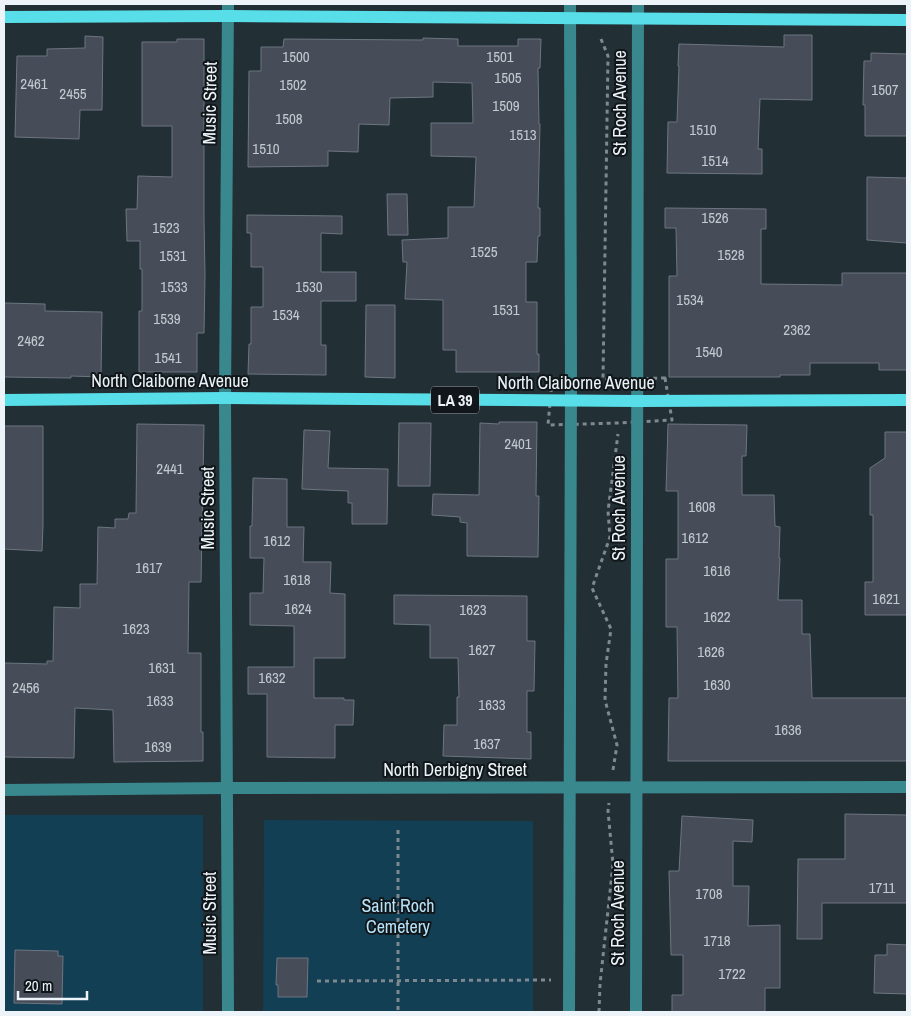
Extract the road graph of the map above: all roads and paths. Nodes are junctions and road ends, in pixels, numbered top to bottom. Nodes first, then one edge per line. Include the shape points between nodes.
1 (570, 4) edge
2 (638, 4) edge
3 (228, 10) edge
4 (4, 17) edge
5 (570, 18) junction
6 (638, 19) junction
7 (907, 20) edge
8 (601, 39) dead end
9 (603, 378) dead end
10 (225, 398) junction
11 (4, 400) edge
12 (571, 400) junction
13 (637, 400) junction
14 (907, 400) edge
15 (618, 433) dead end
16 (570, 787) junction
17 (611, 787) junction
18 (636, 787) junction
19 (907, 787) edge
20 (228, 788) junction
21 (4, 790) edge
22 (398, 830) dead end
23 (398, 980) junction
24 (569, 980) junction
25 (317, 981) dead end
26 (228, 1012) edge
27 (398, 1012) edge
28 (569, 1012) edge
29 (599, 1012) edge
30 (636, 1012) edge

1 - 5 street
2 - 6 street, St Roch Avenue
3 - 4 main road
3 - 5 main road
3 - 10 street, Music Street
5 - 6 main road
5 - 12 street
6 - 7 main road
6 - 13 street, St Roch Avenue
8 - 9 path via 608,56
10 - 11 main road, North Claiborne Avenue / LA 39
10 - 12 main road, North Claiborne Avenue / LA 39
10 - 20 street, Music Street
12 - 13 main road, North Claiborne Avenue / LA 39
12 - 16 street
13 - 14 main road, North Claiborne Avenue / LA 39
13 - 18 street, St Roch Avenue
15 - 17 path via 608,511 610,538 592,588 611,629 605,700 617,745
16 - 17 street, North Derbigny Street
16 - 20 street, North Derbigny Street
16 - 24 street
17 - 18 street, North Derbigny Street
17 - 29 path via 608,811 613,864
18 - 19 street, North Derbigny Street
18 - 30 street, St Roch Avenue
20 - 21 street, North Derbigny Street
20 - 26 street, Music Street
22 - 23 path
23 - 24 path
23 - 25 path
23 - 27 path
24 - 28 street

